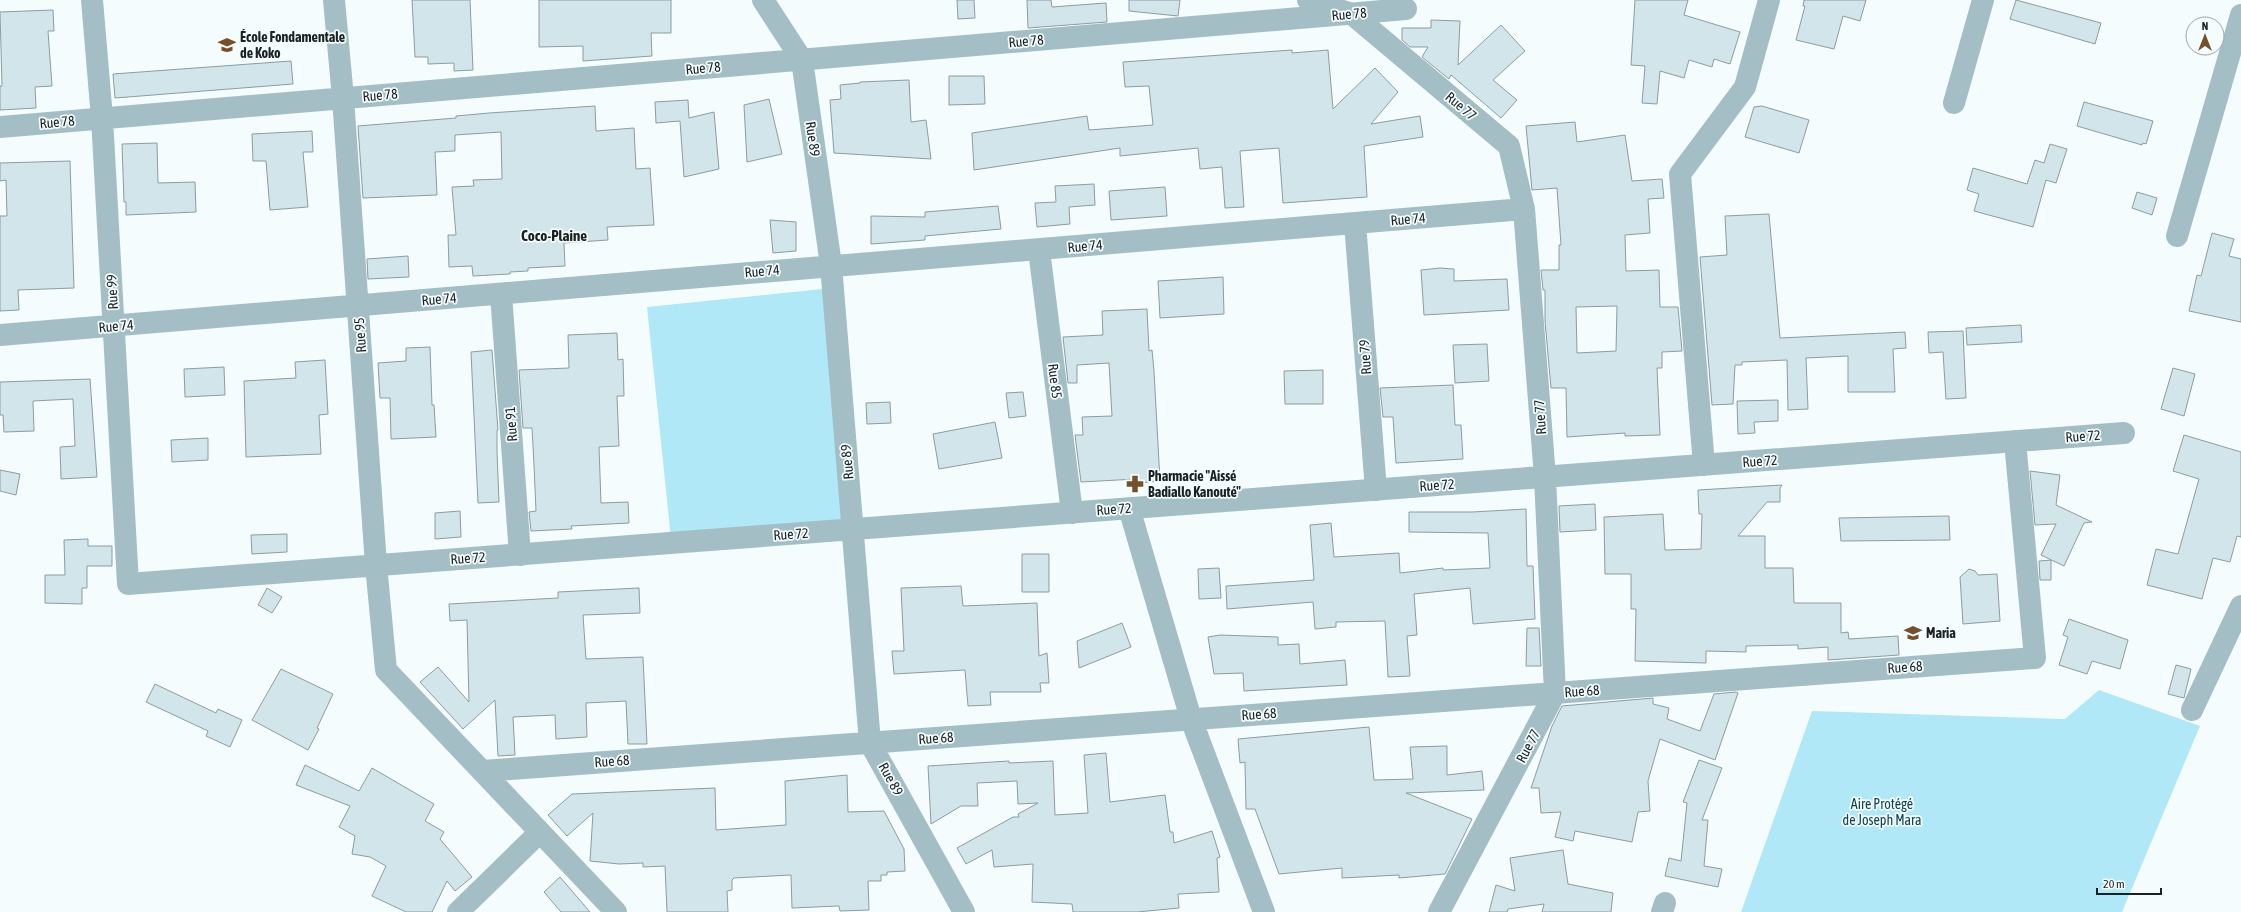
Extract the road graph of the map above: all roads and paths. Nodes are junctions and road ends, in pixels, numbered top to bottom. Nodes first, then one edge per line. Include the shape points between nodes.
1 (92, 0) edge
2 (334, 0) edge
3 (763, 0) edge
4 (1308, 0) edge
5 (1769, 0) edge
6 (1984, 0) edge
7 (1406, 9) dead end
8 (1352, 14) junction
9 (2241, 15) edge
10 (802, 60) junction
11 (343, 98) junction
12 (1954, 103) dead end
13 (102, 118) junction
14 (0, 127) edge
15 (1524, 209) junction
16 (1355, 223) junction
17 (2177, 236) dead end
18 (1039, 250) junction
19 (831, 265) junction
20 (501, 294) junction
21 (358, 306) junction
22 (114, 326) junction
23 (0, 335) edge
24 (2124, 433) dead end
25 (2015, 441) junction
26 (1704, 465) junction
27 (1545, 477) junction
28 (1376, 490) junction
29 (1129, 508) junction
30 (1072, 512) junction
31 (853, 529) junction
32 (520, 555) junction
33 (376, 565) junction
34 (128, 584) joint
35 (2241, 606) edge
36 (1555, 693) junction
37 (2192, 710) dead end
38 (1191, 719) junction
39 (870, 743) junction
40 (482, 771) junction
41 (540, 832) junction
42 (458, 912) edge
43 (616, 912) edge
44 (964, 912) edge
45 (1264, 912) edge
46 (1439, 912) edge

1 - 13 street, Rue 99
2 - 11 street, Rue 95
3 - 10 street, Rue 89
4 - 8 street, Rue 77
5 - 26 street via 1745,87 1680,174
6 - 12 street
7 - 8 street, Rue 78
8 - 10 street, Rue 78
8 - 15 street, Rue 77 via 1509,146
9 - 17 street
10 - 11 street, Rue 78
10 - 19 street, Rue 89
11 - 13 street, Rue 78
11 - 21 street, Rue 95
13 - 14 street, Rue 78
13 - 22 street, Rue 99
15 - 16 street, Rue 74
15 - 27 street, Rue 77
16 - 18 street, Rue 74
16 - 28 street, Rue 79
18 - 19 street, Rue 74
18 - 30 street, Rue 85
19 - 20 street, Rue 74
19 - 31 street, Rue 89
20 - 21 street, Rue 74
20 - 32 street, Rue 91
21 - 22 street, Rue 74
21 - 33 street, Rue 95
22 - 23 street, Rue 74
22 - 34 street, Rue 99
24 - 25 street, Rue 72
25 - 26 street, Rue 72
25 - 36 street, Rue 68 via 2036,658
26 - 27 street, Rue 72
27 - 28 street, Rue 72
27 - 36 street, Rue 77
28 - 29 street, Rue 72
29 - 30 street, Rue 72
29 - 38 street
30 - 31 street, Rue 72
31 - 32 street, Rue 72
31 - 39 street, Rue 89
32 - 33 street, Rue 72
33 - 34 street, Rue 72
33 - 40 street, Rue 95 via 386,670
35 - 37 street
36 - 38 street, Rue 68
36 - 46 street, Rue 77
38 - 39 street, Rue 68
38 - 45 street
39 - 40 street, Rue 68
39 - 44 street, Rue 89
40 - 41 street
41 - 42 street
41 - 43 street

